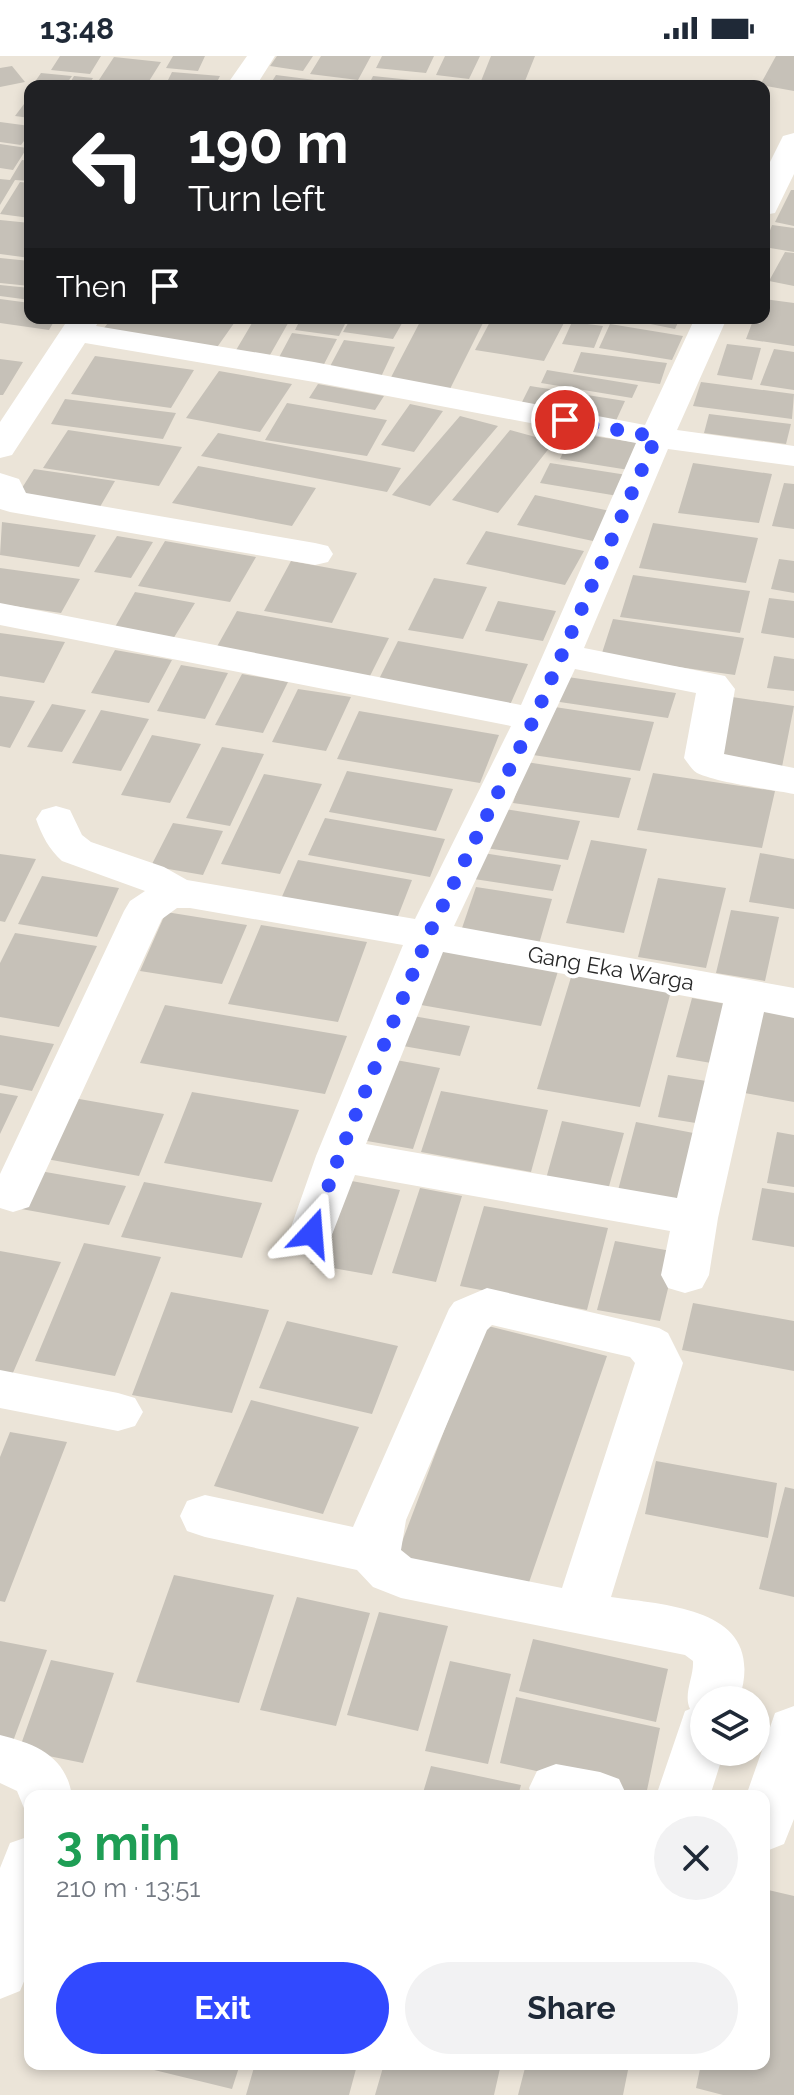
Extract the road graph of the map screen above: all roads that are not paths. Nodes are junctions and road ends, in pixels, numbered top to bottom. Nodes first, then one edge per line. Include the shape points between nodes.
1 (261, 56) edge
2 (245, 80) edge
3 (794, 142) edge
4 (778, 189) edge
5 (708, 324) edge
6 (80, 325) edge
7 (656, 437) junction
8 (0, 448) edge
9 (794, 456) edge
10 (0, 484) edge
11 (315, 554) dead end
12 (0, 614) edge
13 (561, 655) junction
14 (534, 719) junction
15 (794, 781) edge
16 (56, 819) dead end
17 (176, 893) junction
18 (428, 936) junction
19 (747, 993) junction
20 (794, 1003) edge
21 (339, 1156) junction
22 (13, 1195) dead end
23 (695, 1218) junction
24 (312, 1233) dead end
25 (685, 1275) dead end
26 (0, 1389) edge
27 (118, 1412) dead end
28 (205, 1516) dead end
29 (373, 1552) junction
30 (580, 1614) junction
31 (716, 1686) edge
32 (794, 1729) edge
33 (0, 1759) edge
34 (692, 1766) edge
35 (43, 1790) edge
36 (685, 1790) edge
37 (770, 1809) edge
38 (770, 1831) edge
39 (794, 1839) edge
40 (24, 1883) edge
41 (0, 1972) edge

1 - 2 street
3 - 4 street
5 - 7 street
6 - 7 street
6 - 8 street
7 - 9 street
7 - 13 street
10 - 11 street via 7,486 10,501
12 - 14 street
13 - 14 street
13 - 15 street via 712,684 716,689 704,758 711,764
14 - 18 street
16 - 17 street, Gang Eka Warga via 67,843 88,857 163,881
17 - 18 street, Gang Eka Warga
17 - 22 street via 154,901 145,911
18 - 19 street, Gang Eka Warga
18 - 21 street
19 - 20 street, Gang Eka Warga
19 - 23 street
21 - 23 street
21 - 24 street
23 - 25 street
26 - 27 street
28 - 29 street
29 - 30 street via 379,1564 401,1577
29 - 30 street via 381,1520 471,1315 487,1306 499,1307 642,1341 651,1346 659,1363
30 - 31 street via 704,1639 714,1648 721,1671
32 - 37 street
33 - 35 street via 30,1768
34 - 36 street
38 - 39 street
40 - 41 street

